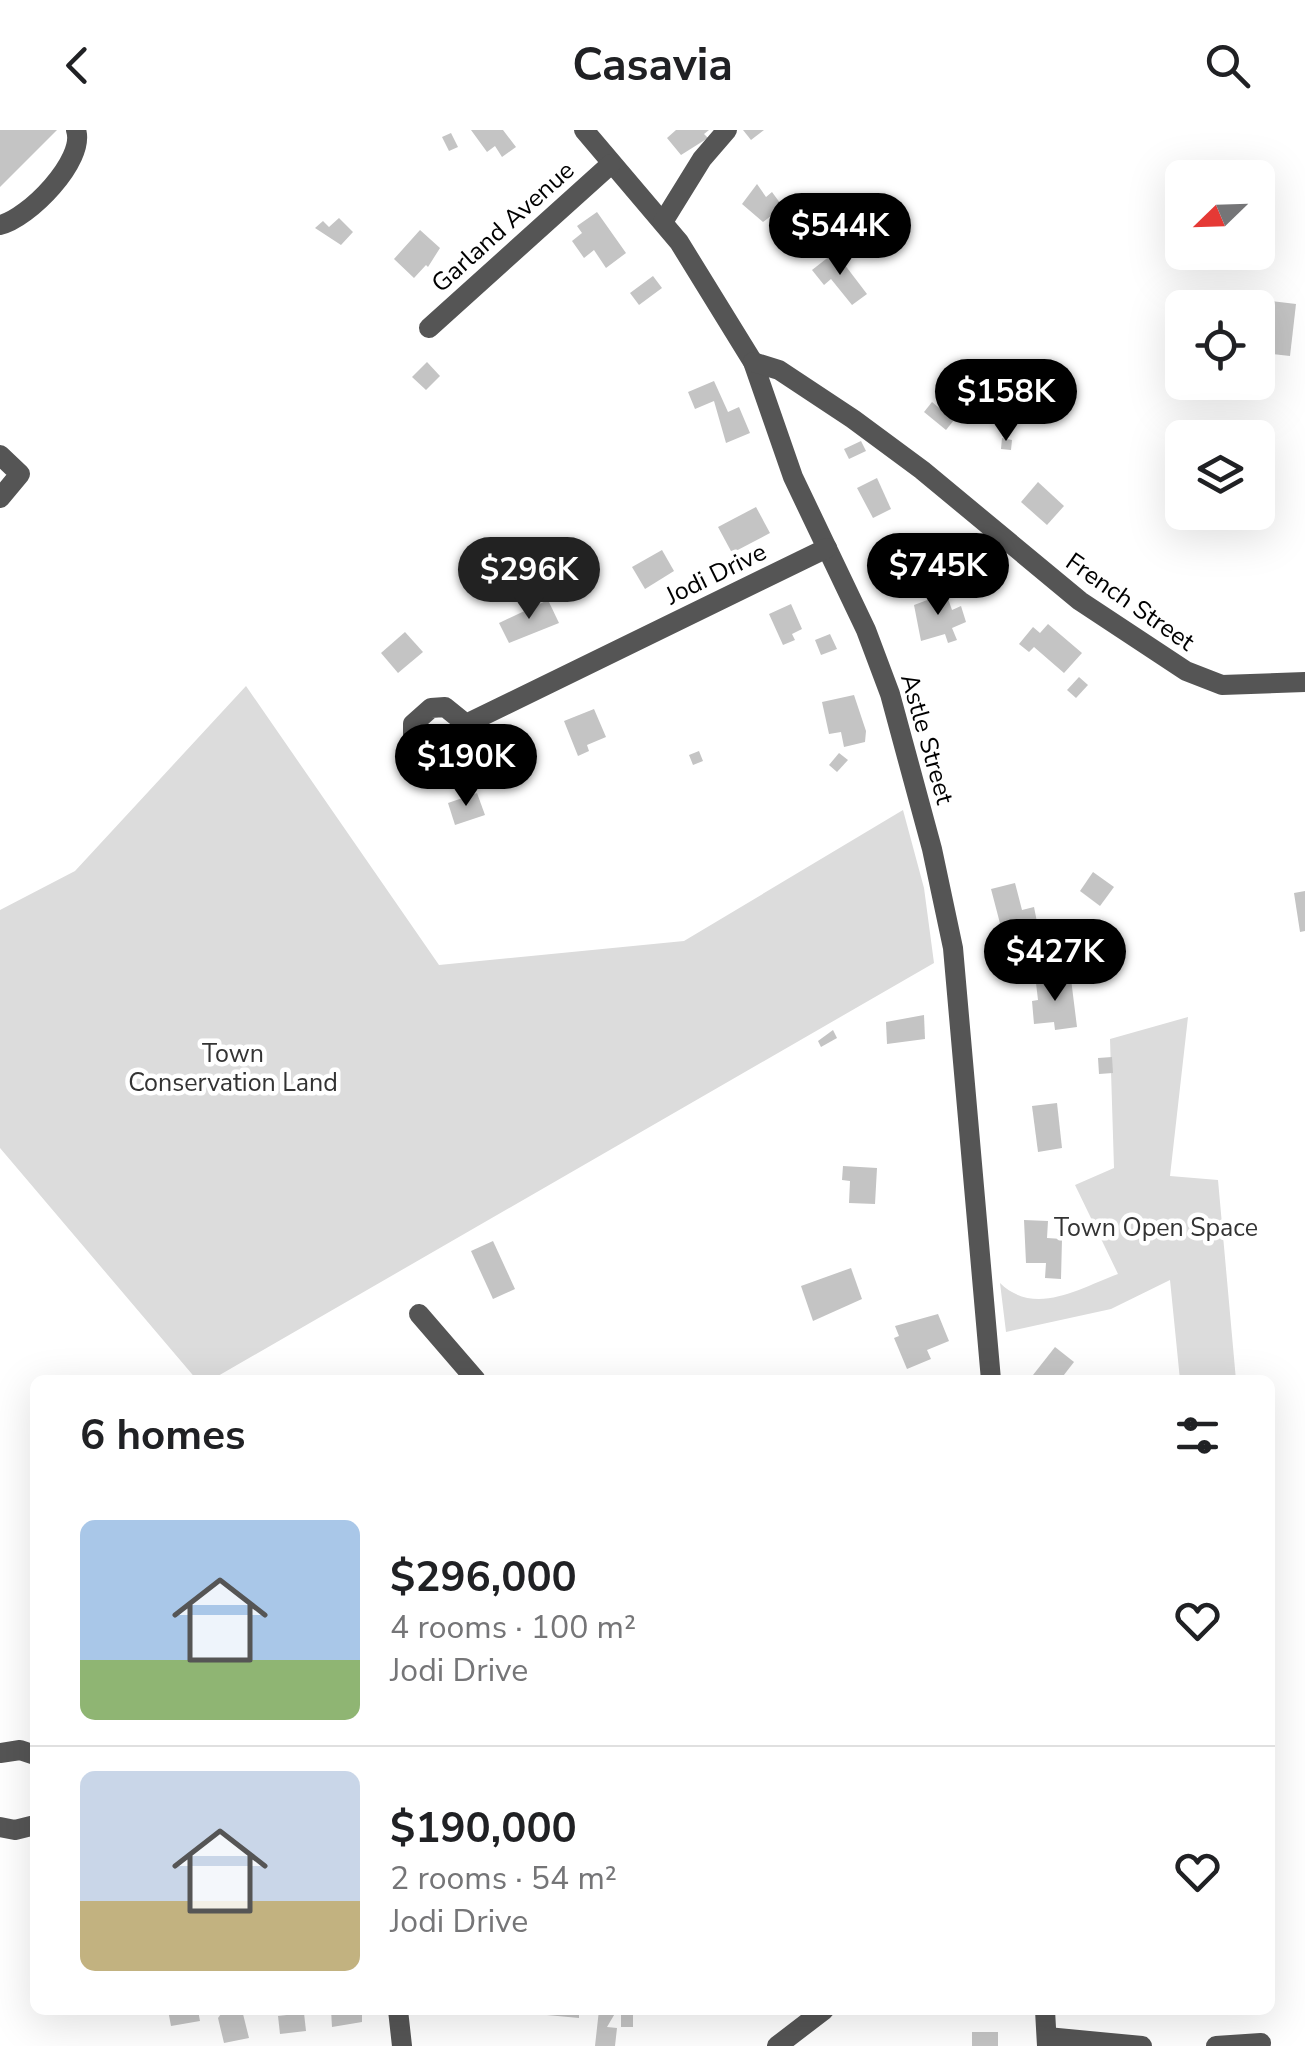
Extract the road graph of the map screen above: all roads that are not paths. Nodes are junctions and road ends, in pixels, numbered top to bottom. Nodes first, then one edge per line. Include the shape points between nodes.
1 (76, 130) edge
2 (584, 130) edge
3 (727, 130) edge
4 (611, 164) junction
5 (663, 222) junction
6 (0, 225) edge
7 (429, 328) dead end
8 (754, 362) junction
9 (0, 455) edge
10 (0, 498) edge
11 (827, 548) junction
12 (1305, 682) edge
13 (466, 724) dead end
14 (419, 1314) dead end
15 (472, 1375) edge
16 (991, 1375) edge
17 (0, 1753) edge
18 (30, 1753) edge
19 (30, 1826) edge
20 (0, 1827) edge
21 (399, 2015) edge
22 (817, 2015) edge
23 (1045, 2015) edge
24 (1047, 2042) edge
25 (1261, 2043) dead end
26 (402, 2046) edge
27 (777, 2046) edge
28 (1142, 2046) edge
29 (1216, 2046) edge

1 - 6 street via 78,150 70,167 20,216
2 - 4 street, Astle Street
3 - 5 street
4 - 5 street, Astle Street
4 - 7 street, Garland Avenue
5 - 8 street, Astle Street
8 - 11 street, Astle Street via 792,477
8 - 12 street, French Street via 779,370 852,418 1080,600 1186,672 1222,685
9 - 10 street via 20,474
11 - 13 street, Jodi Drive
11 - 16 street, Astle Street via 890,694 953,948
14 - 15 street
17 - 18 street
19 - 20 street
21 - 26 street
22 - 27 street
23 - 24 street
24 - 28 street
25 - 29 street

